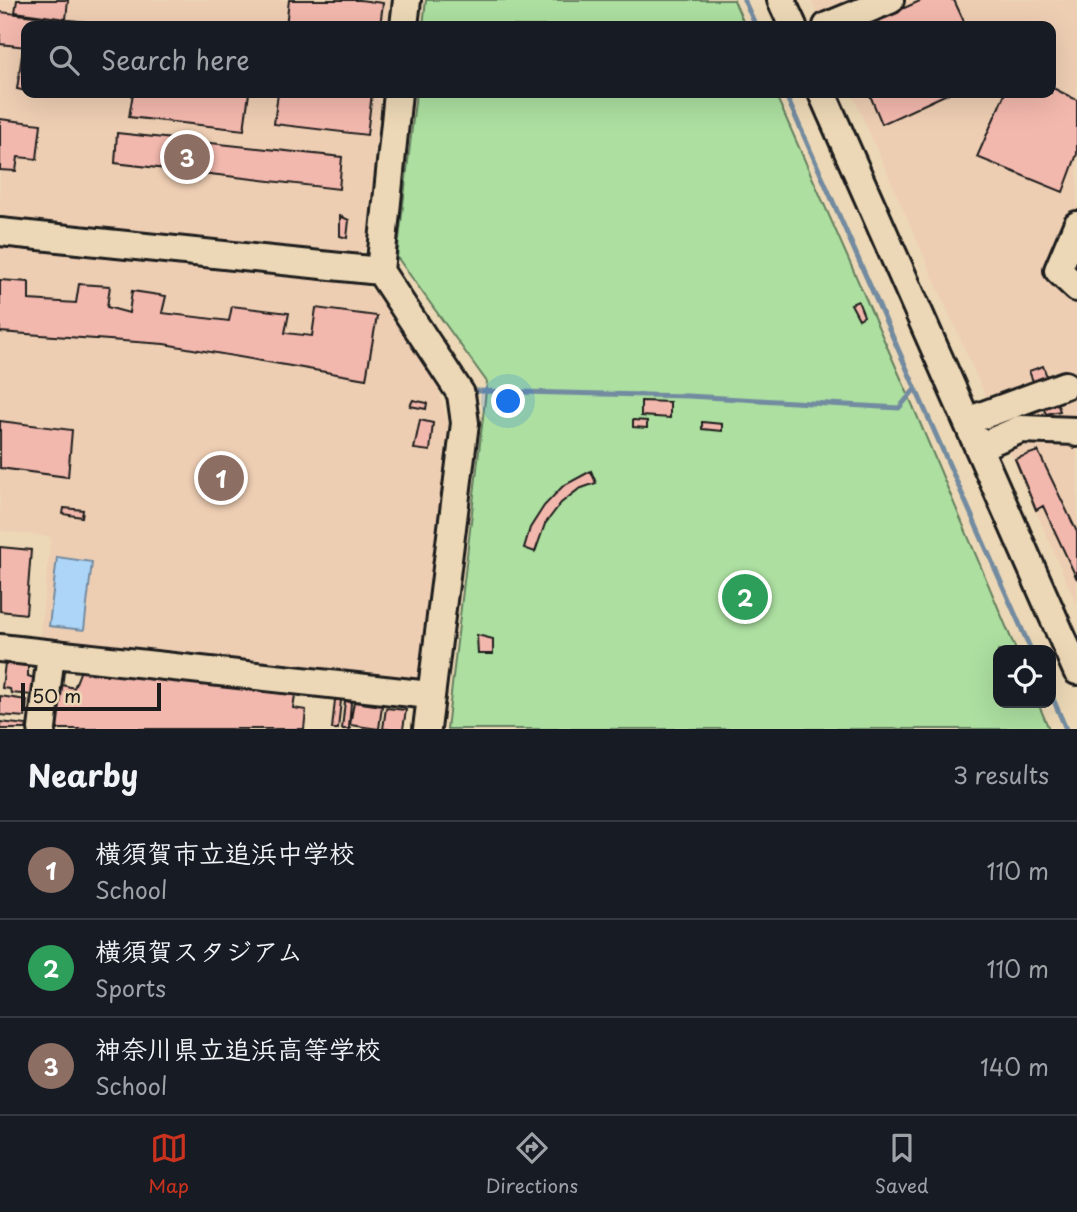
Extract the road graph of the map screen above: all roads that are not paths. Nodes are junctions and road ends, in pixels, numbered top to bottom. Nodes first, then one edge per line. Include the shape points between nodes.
1 (407, 0) edge
2 (781, 0) edge
3 (890, 0) edge
4 (405, 21) edge
5 (791, 21) edge
6 (839, 21) edge
7 (397, 98) edge
8 (824, 98) edge
9 (1077, 225) edge
10 (0, 232) edge
11 (380, 271) junction
12 (1077, 288) edge
13 (1071, 382) edge
14 (968, 421) junction
15 (1075, 427) edge
16 (979, 447) junction
17 (0, 648) edge
18 (51, 654) junction
19 (1077, 671) edge
20 (430, 695) junction
21 (42, 729) edge
22 (427, 729) edge

1 - 4 street
2 - 5 street
3 - 6 street
7 - 11 street
8 - 14 street
9 - 12 street via 1058,271
10 - 11 street
11 - 20 street via 461,394 465,423
13 - 14 street
13 - 15 street
14 - 16 street
15 - 16 street via 1021,429
16 - 19 street
17 - 18 street
18 - 20 street
18 - 21 street
20 - 22 street

